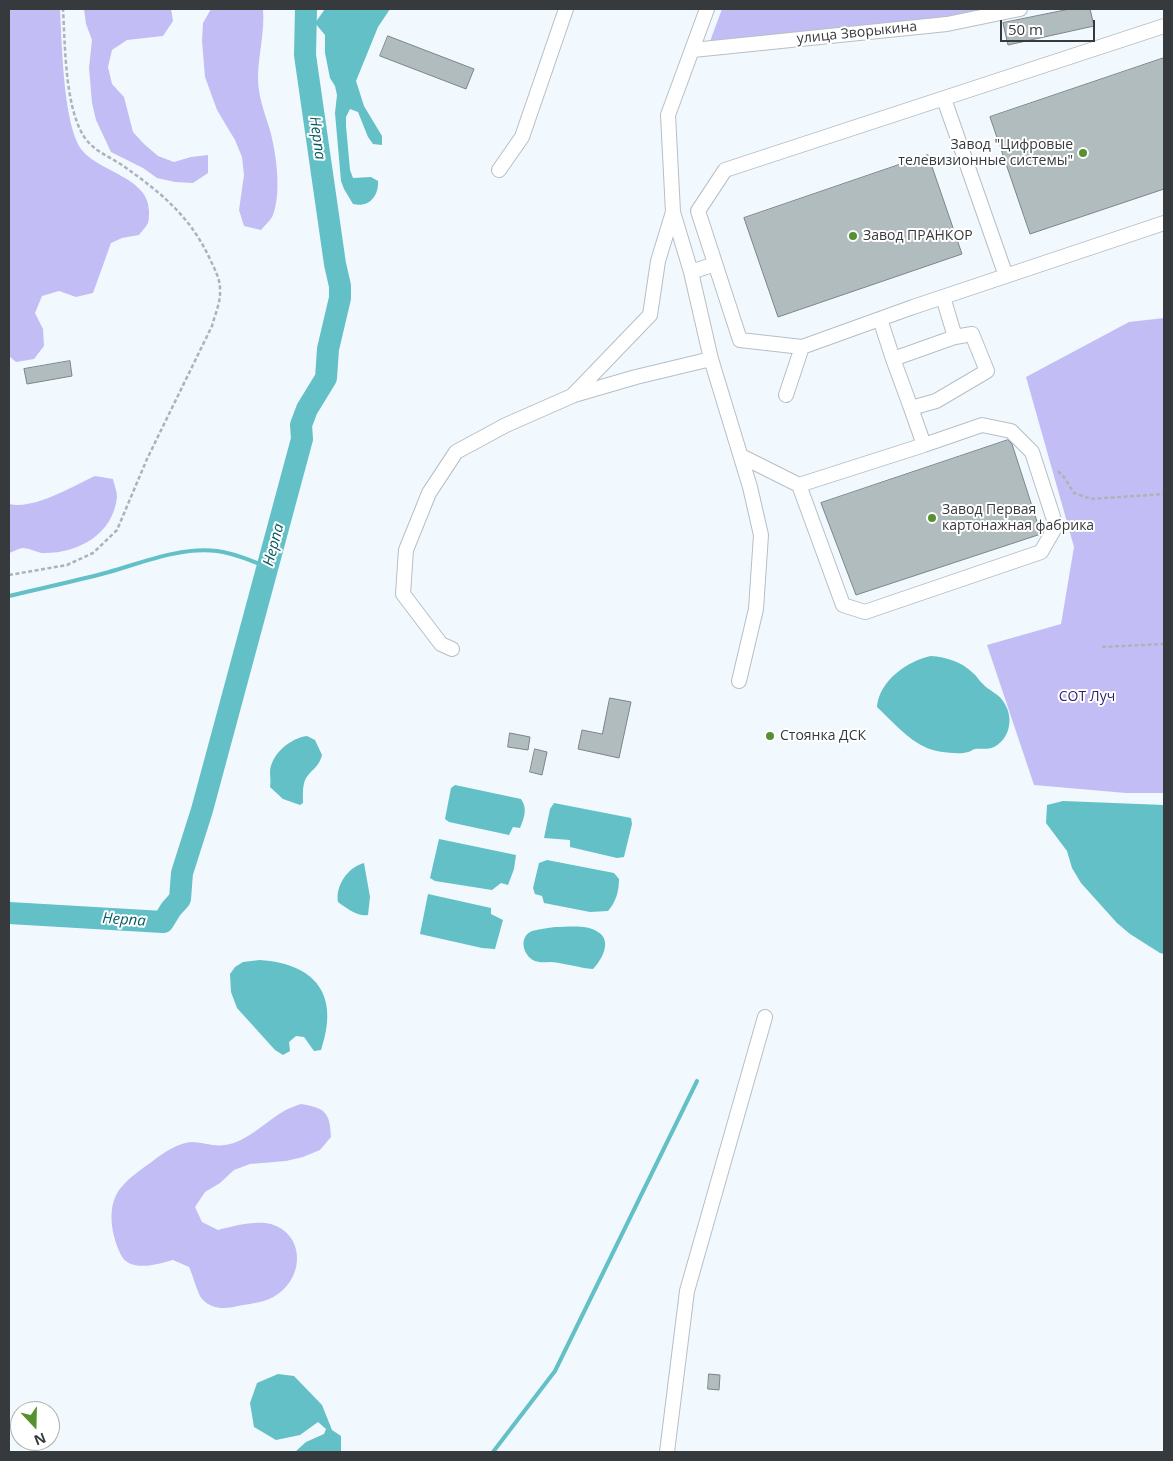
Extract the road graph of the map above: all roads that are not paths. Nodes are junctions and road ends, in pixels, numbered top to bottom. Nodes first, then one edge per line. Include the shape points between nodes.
1 (566, 9) edge
2 (707, 9) edge
3 (1020, 9) edge
4 (1164, 26) edge
5 (693, 50) junction
6 (944, 99) junction
7 (499, 170) dead end
8 (673, 212) junction
9 (1164, 223) edge
10 (715, 264) junction
11 (690, 272) junction
12 (1006, 276) junction
13 (943, 297) junction
14 (880, 319) junction
15 (955, 337) junction
16 (802, 348) junction
17 (711, 359) junction
18 (893, 359) junction
19 (786, 395) dead end
20 (572, 396) junction
21 (911, 408) junction
22 (924, 445) junction
23 (741, 456) junction
24 (799, 485) junction
25 (452, 649) dead end
26 (739, 681) dead end
27 (765, 1017) dead end
28 (666, 1452) edge

1 - 7 street via 522,137
2 - 5 street
3 - 5 street, улица Зворыкина via 947,24
4 - 6 street
5 - 8 street via 668,115
6 - 10 street via 725,170 698,211
6 - 12 street
8 - 11 street
8 - 20 street via 658,261 650,315
9 - 12 street
10 - 11 street
10 - 16 street via 740,340
11 - 17 street
12 - 13 street
13 - 14 street
13 - 15 street
14 - 16 street
14 - 18 street
15 - 18 street
15 - 21 street via 972,334 987,371 936,401
16 - 19 street
17 - 20 street
17 - 23 street
18 - 21 street
20 - 25 street via 506,425 456,452 429,493 406,550 403,594 440,644
21 - 22 street
22 - 24 street
22 - 24 street via 982,425 1011,431 1032,452 1056,526 1041,552 865,612 843,605
23 - 24 street
23 - 26 street via 761,535 756,609
27 - 28 street via 686,1291

